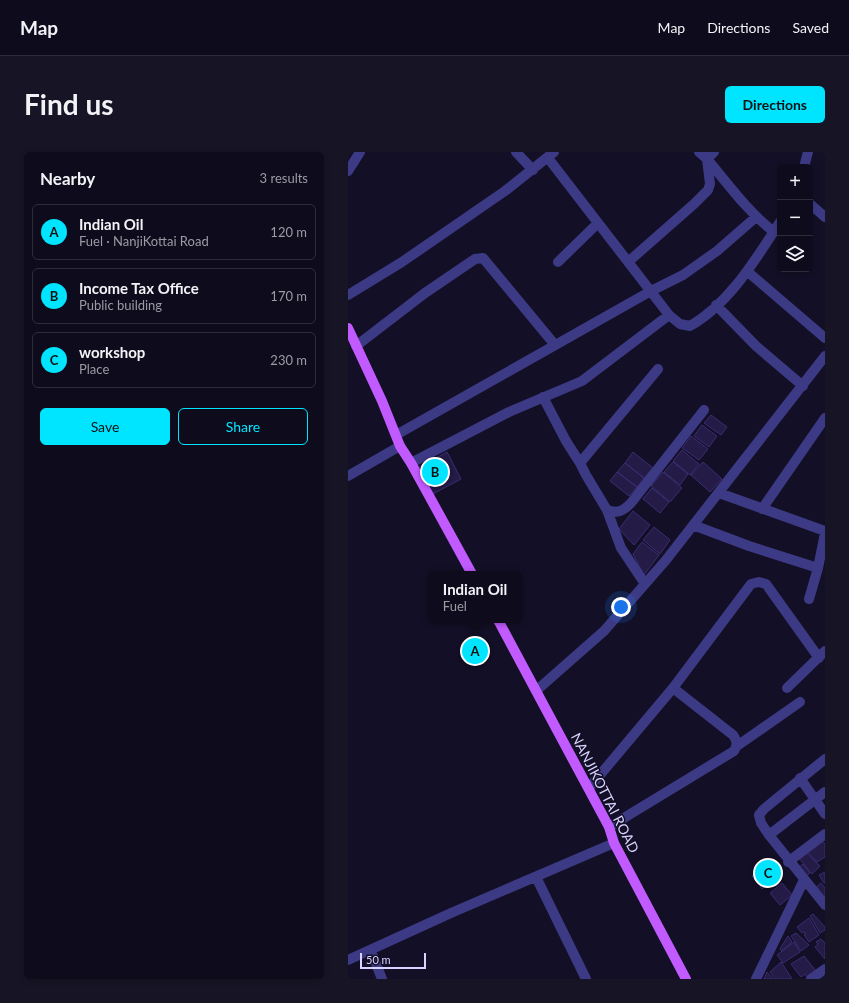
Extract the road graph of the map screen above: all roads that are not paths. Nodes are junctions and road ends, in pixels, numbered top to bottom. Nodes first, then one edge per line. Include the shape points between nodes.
1 (360, 152) edge
2 (516, 152) edge
3 (808, 152) edge
4 (707, 154) edge
5 (551, 155) edge
6 (805, 164) edge
7 (533, 170) junction
8 (348, 171) edge
9 (813, 207) edge
10 (756, 217) junction
11 (825, 217) edge
12 (598, 223) junction
13 (777, 227) edge
14 (774, 232) junction
15 (558, 262) dead end
16 (628, 262) junction
17 (748, 272) junction
18 (651, 291) junction
19 (348, 295) edge
20 (716, 305) junction
21 (669, 315) junction
22 (348, 328) edge
23 (825, 338) edge
24 (555, 345) junction
25 (356, 346) junction
26 (825, 356) edge
27 (658, 369) dead end
28 (803, 386) junction
29 (543, 397) junction
30 (704, 410) dead end
31 (825, 418) edge
32 (396, 435) junction
33 (400, 446) junction
34 (412, 463) junction
35 (580, 463) junction
36 (348, 476) edge
37 (719, 493) junction
38 (762, 509) junction
39 (607, 510) junction
40 (693, 525) junction
41 (825, 532) edge
42 (818, 568) junction
43 (470, 571) edge
44 (645, 584) junction
45 (810, 599) dead end
46 (500, 623) edge
47 (822, 655) edge
48 (673, 688) junction
49 (787, 688) dead end
50 (537, 690) junction
51 (800, 702) dead end
52 (737, 746) junction
53 (825, 759) edge
54 (800, 778) junction
55 (589, 788) junction
56 (825, 792) edge
57 (815, 800) junction
58 (825, 814) edge
59 (609, 827) junction
60 (825, 834) edge
61 (769, 835) junction
62 (614, 843) junction
63 (788, 862) junction
64 (536, 877) junction
65 (804, 880) junction
66 (825, 905) edge
67 (371, 950) junction
68 (348, 960) edge
69 (825, 969) edge
70 (382, 979) edge
71 (586, 979) edge
72 (686, 979) edge
73 (756, 979) edge
74 (811, 979) edge

1 - 8 street
2 - 7 street
3 - 6 street
4 - 10 street
4 - 16 street via 710,184 708,190
5 - 7 street
5 - 12 street
7 - 19 street via 402,262
9 - 11 street
10 - 14 street
10 - 18 street via 717,251 683,275
12 - 15 street
12 - 16 street
13 - 14 street
14 - 17 street
16 - 18 street
17 - 20 street
17 - 23 street
18 - 21 street
18 - 24 street
20 - 21 street via 701,320 690,326 680,324
20 - 28 street via 756,346
21 - 29 street via 582,381
22 - 25 main road
24 - 25 street via 483,258 475,259 425,293
24 - 32 street
25 - 32 main road
26 - 28 street
27 - 35 street
28 - 37 street
29 - 34 street via 508,412
29 - 35 street
30 - 39 street via 631,503 615,513
31 - 38 street
32 - 33 main road
33 - 34 main road
33 - 36 street
34 - 43 main road
35 - 39 street
37 - 38 street
37 - 40 street
38 - 41 street
39 - 44 street via 620,548
40 - 42 street
40 - 44 street
41 - 42 street
42 - 45 street
44 - 50 street via 604,631
46 - 50 main road, NANJIKOTTAI ROAD
47 - 48 street via 766,584 759,582 751,584
47 - 49 street
48 - 52 street via 733,735
48 - 55 street
50 - 55 main road, NANJIKOTTAI ROAD
51 - 52 street
52 - 59 street via 734,751
53 - 54 street
54 - 57 street
54 - 61 street via 759,814 761,823
55 - 59 main road, NANJIKOTTAI ROAD
56 - 57 street
57 - 58 street
57 - 61 street
59 - 62 main road, NANJIKOTTAI ROAD
60 - 63 street
61 - 63 street
62 - 64 street
62 - 72 main road, NANJIKOTTAI ROAD
63 - 65 street
64 - 67 street
64 - 71 street
65 - 66 street
65 - 73 street
67 - 68 street
67 - 70 street
69 - 74 street

